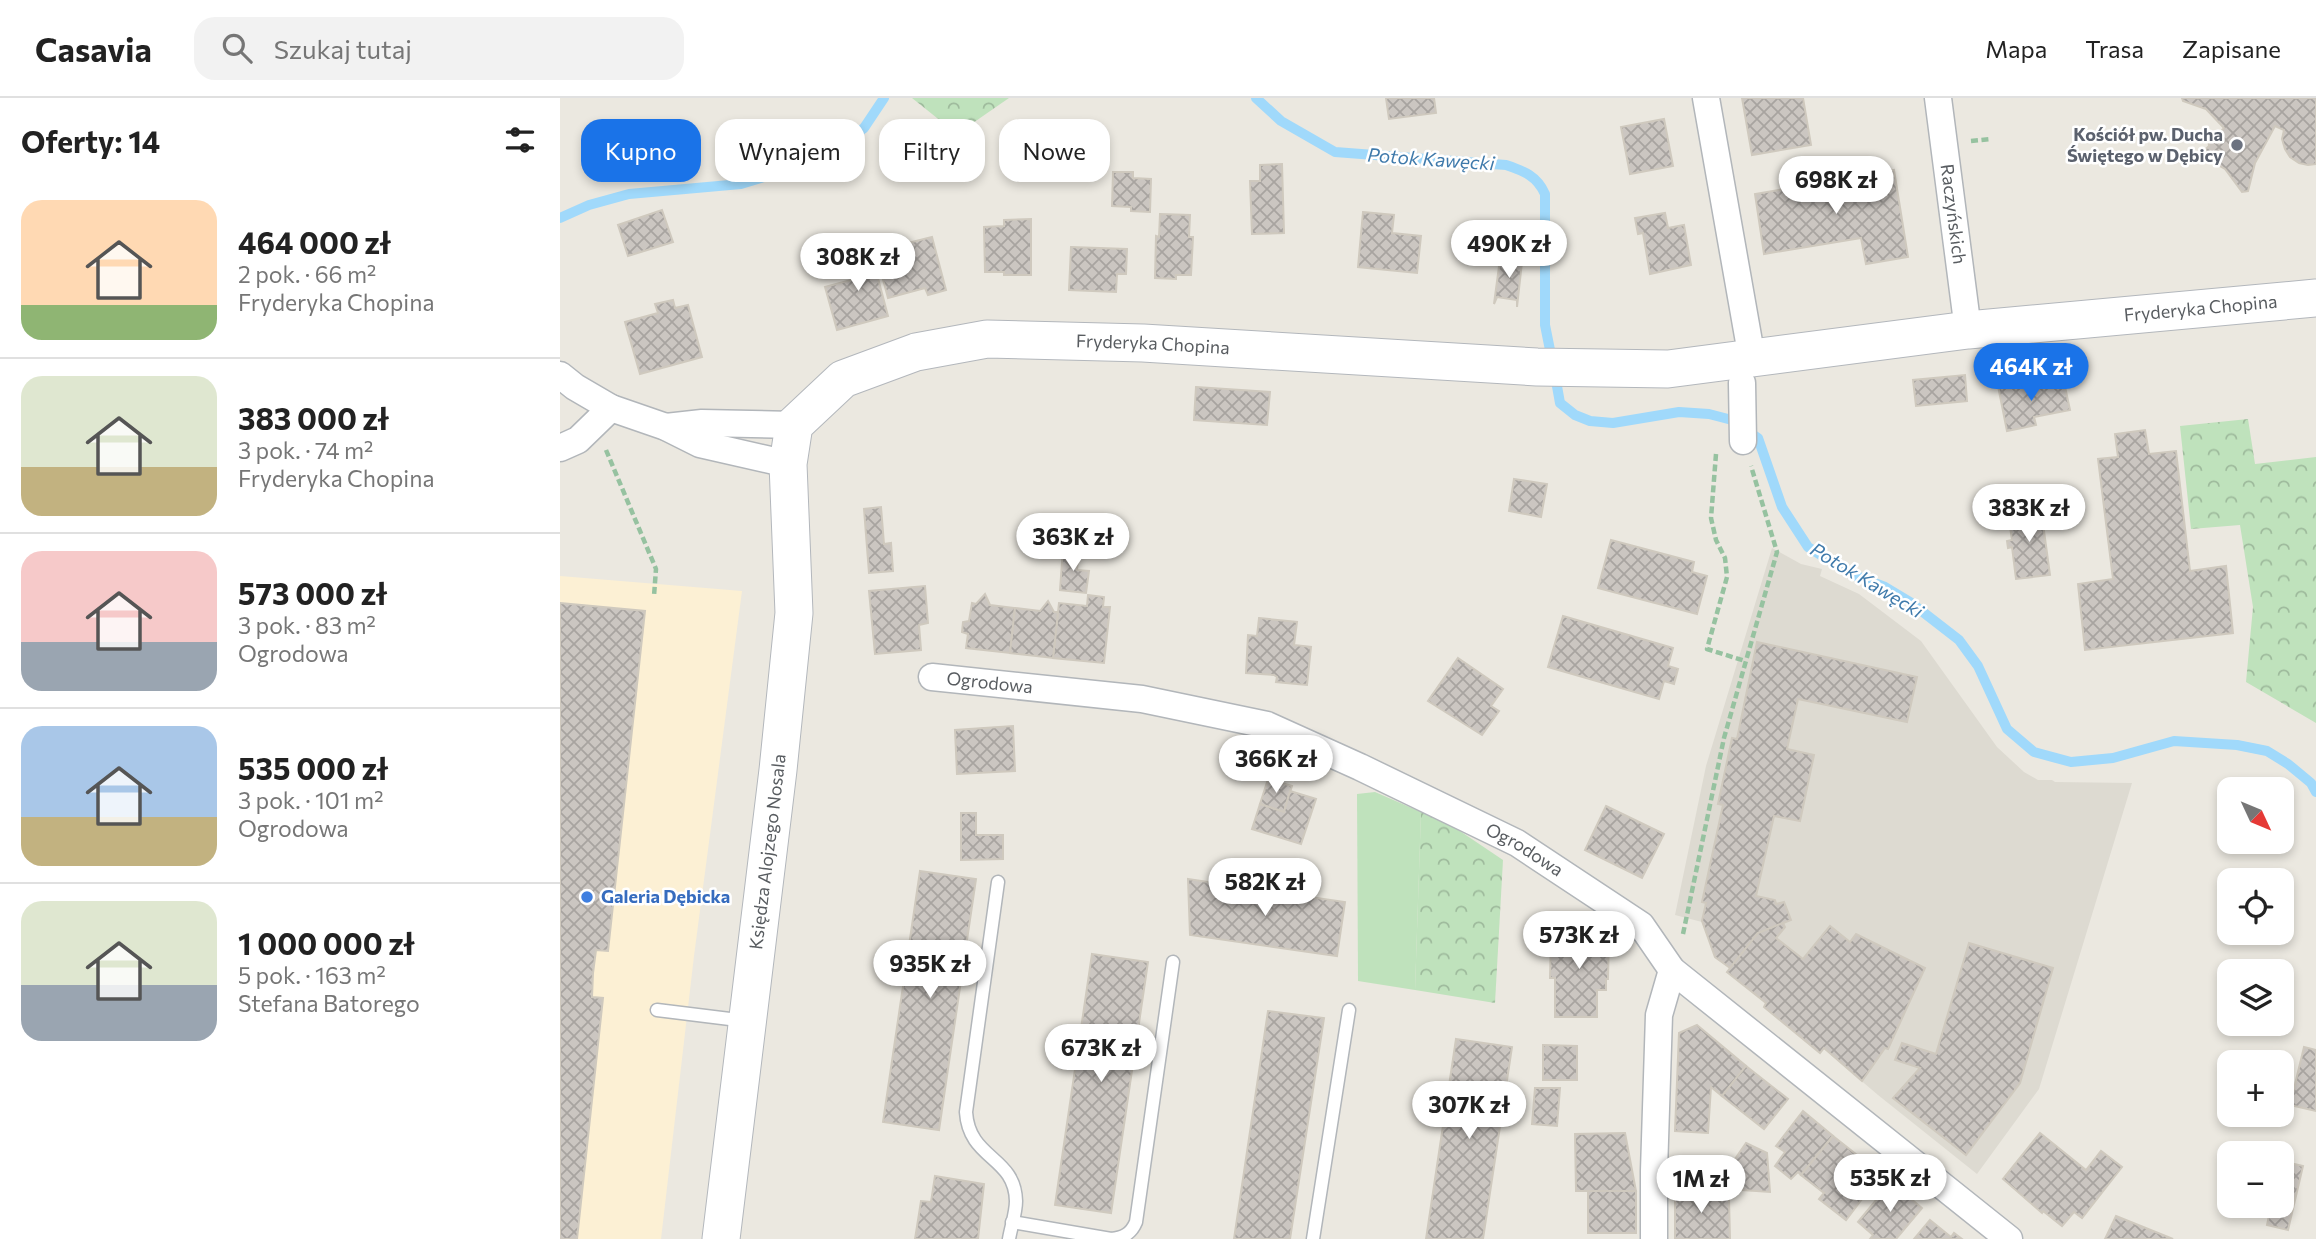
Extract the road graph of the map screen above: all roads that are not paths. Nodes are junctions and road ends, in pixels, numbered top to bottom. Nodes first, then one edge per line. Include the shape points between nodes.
1 (1706, 98) edge
2 (1938, 98) edge
3 (2316, 298) edge
4 (1968, 330) junction
5 (560, 375) edge
6 (1746, 381) junction
7 (611, 408) junction
8 (794, 425) junction
9 (666, 428) junction
10 (1743, 442) road end
11 (560, 448) edge
12 (788, 464) junction
13 (932, 677) dead end
14 (998, 883) dead end
15 (1173, 962) dead end
16 (1672, 970) junction
17 (657, 1010) dead end
18 (1349, 1010) dead end
19 (747, 1021) junction
20 (1012, 1222) junction
21 (721, 1239) edge
22 (1009, 1239) edge
23 (1313, 1239) edge
24 (1654, 1239) edge
25 (2009, 1239) edge

1 - 6 street
2 - 4 street, Raczyńskich
3 - 4 street, Fryderyka Chopina
4 - 6 street, Fryderyka Chopina
5 - 7 street
6 - 8 street, Fryderyka Chopina via 1668,369 1537,367 1143,343 987,339 916,352 843,379
6 - 10 street
7 - 9 street
7 - 11 street via 578,440
8 - 9 street via 702,423
8 - 12 street
9 - 12 street via 700,444
12 - 19 street, Księdza Alojzego Nosala via 794,613
13 - 16 street, Ogrodowa via 1142,699 1267,726 1517,843 1641,925
14 - 20 lane via 966,1112 971,1138 1012,1180 1016,1203
15 - 20 lane via 1133,1229 1111,1239
16 - 24 street via 1659,1016
16 - 25 street, Ogrodowa
17 - 19 lane
18 - 23 lane
19 - 21 street, Księdza Alojzego Nosala
20 - 22 lane

